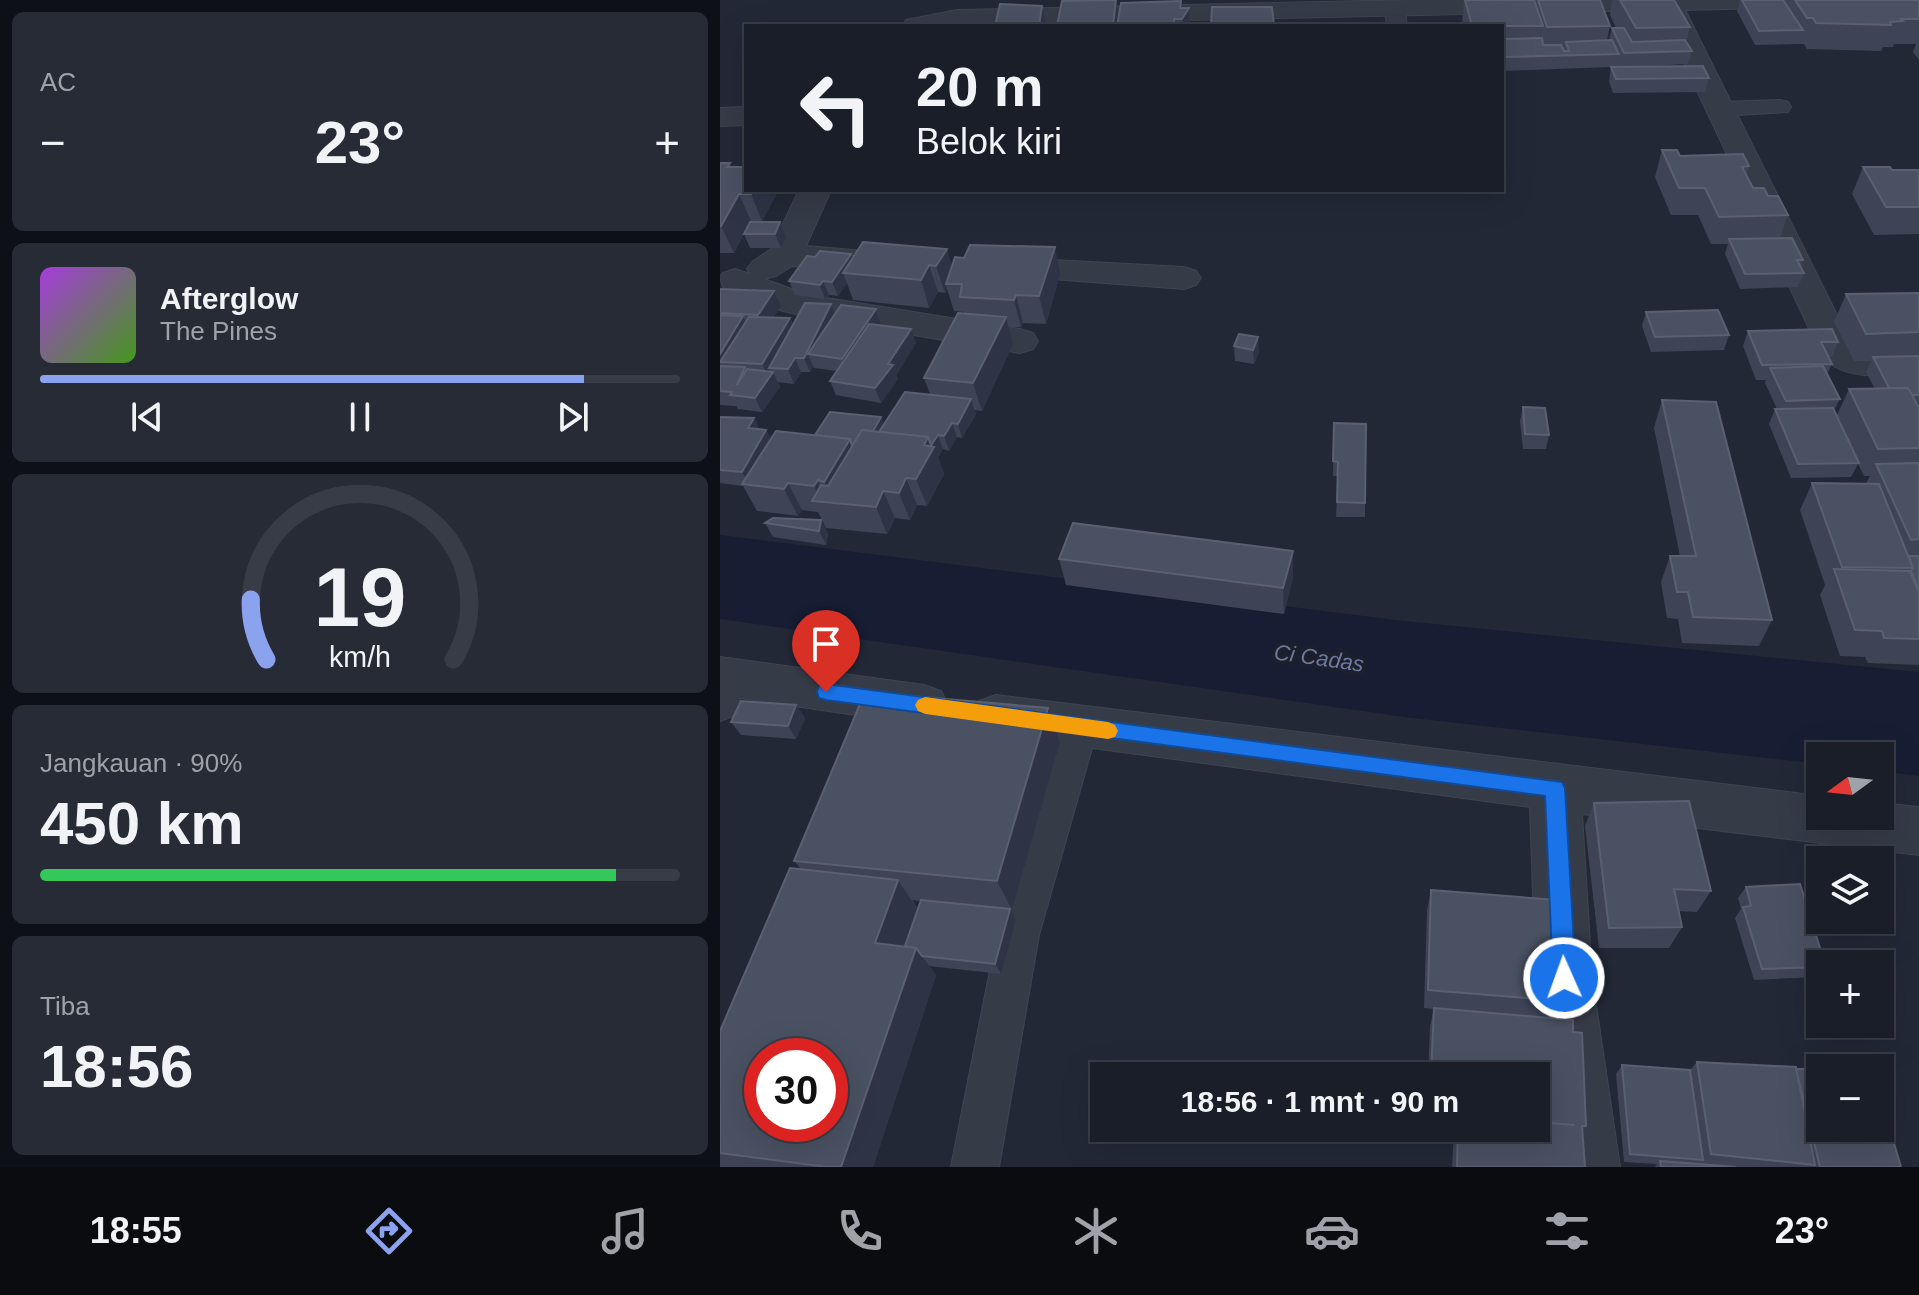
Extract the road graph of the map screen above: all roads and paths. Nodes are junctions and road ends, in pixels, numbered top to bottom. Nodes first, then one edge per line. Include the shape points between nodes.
1 (1765, 0) edge
2 (1668, 2) edge
3 (1396, 18) edge
4 (926, 24) edge
5 (1780, 107) dead end
6 (1721, 109) junction
7 (744, 116) edge
8 (720, 117) edge
9 (814, 192) edge
10 (785, 255) junction
11 (913, 262) edge
12 (961, 265) edge
13 (1184, 278) dead end
14 (728, 281) edge
15 (1020, 341) dead end
16 (1919, 362) edge
17 (724, 686) edge
18 (1079, 727) junction
19 (1555, 788) junction
20 (1919, 831) edge
21 (975, 1167) edge
22 (1589, 1167) edge

1 - 2 street
2 - 3 street
2 - 6 street
3 - 4 street via 957,18
5 - 6 lane
6 - 16 street via 1843,359
7 - 8 street
9 - 10 street
10 - 11 street
10 - 14 street via 755,274
12 - 13 street
14 - 15 street via 808,306
17 - 18 street
18 - 19 street
18 - 21 lane via 1018,935
19 - 20 street
19 - 22 street via 1564,978

